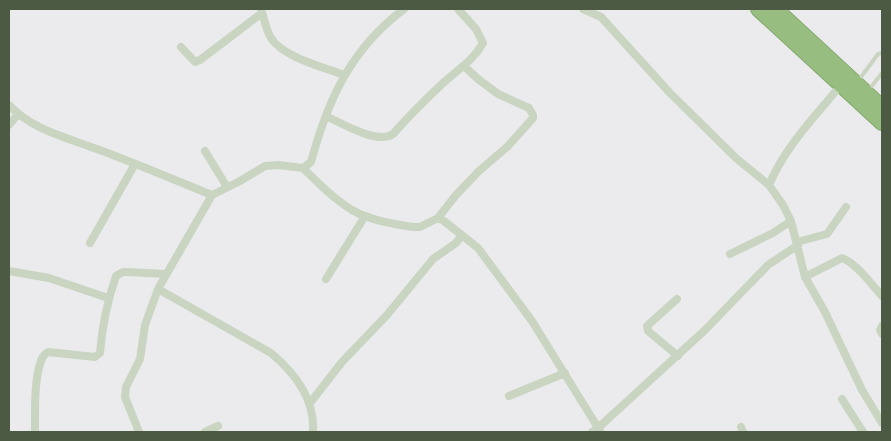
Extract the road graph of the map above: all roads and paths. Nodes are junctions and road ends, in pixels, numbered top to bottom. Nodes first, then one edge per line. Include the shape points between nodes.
1 (404, 9) edge
2 (458, 9) edge
3 (583, 9) edge
4 (758, 9) edge
5 (776, 9) edge
6 (262, 11) edge
7 (182, 47) dead end
8 (882, 53) edge
9 (465, 67) junction
10 (882, 73) edge
11 (344, 75) junction
12 (856, 83) junction
13 (842, 85) junction
14 (867, 93) junction
15 (9, 105) edge
16 (882, 107) edge
17 (18, 114) junction
18 (326, 116) junction
19 (882, 123) edge
20 (9, 125) edge
21 (205, 150) dead end
22 (134, 164) junction
23 (304, 168) junction
24 (768, 185) junction
25 (227, 187) junction
26 (212, 195) junction
27 (846, 208) dead end
28 (365, 216) junction
29 (438, 218) junction
30 (791, 221) junction
31 (462, 235) junction
32 (90, 243) dead end
33 (798, 243) junction
34 (730, 254) dead end
35 (9, 271) edge
36 (166, 274) junction
37 (805, 276) junction
38 (326, 278) dead end
39 (158, 288) junction
40 (882, 296) edge
41 (108, 298) junction
42 (677, 299) dead end
43 (882, 326) edge
44 (882, 334) edge
45 (678, 356) junction
46 (565, 373) junction
47 (510, 396) dead end
48 (842, 399) dead end
49 (310, 403) junction
50 (882, 423) edge
51 (218, 426) dead end
52 (597, 431) edge
53 (35, 432) edge
54 (139, 432) edge
55 (206, 432) edge
56 (313, 432) edge
57 (863, 432) edge

1 - 11 street via 385,23
2 - 9 street via 476,28 484,43
3 - 24 street via 601,17 669,92
4 - 13 highway
5 - 12 highway
6 - 7 street via 200,60 195,62
6 - 11 street via 270,37 277,46
8 - 12 lane
9 - 18 street via 441,85 390,136 355,131
9 - 29 street via 498,94 529,108 533,118 456,195
10 - 14 lane
11 - 18 street
12 - 14 highway
13 - 19 highway
13 - 24 street via 776,168
14 - 16 highway
15 - 17 street
17 - 20 street
17 - 22 street via 51,132
18 - 23 street via 311,162
21 - 25 street
22 - 26 street
22 - 32 street
23 - 25 street via 265,166
23 - 28 street via 345,205
24 - 30 street
25 - 26 street
26 - 36 street
27 - 33 street via 827,234
28 - 29 street via 412,227 420,227
28 - 38 street
29 - 31 street
30 - 33 street
30 - 34 street
31 - 46 street via 478,248 532,321
31 - 49 street via 433,259
33 - 37 street
33 - 45 street via 768,265
35 - 41 street via 49,278
36 - 39 street
36 - 41 street via 123,272 116,276
37 - 40 street via 842,258 854,265
37 - 50 street
39 - 49 street via 272,353 303,389
39 - 54 street via 145,325 140,359 126,387 125,397
41 - 53 street via 100,353 95,358 48,352 40,361
42 - 45 street via 648,326 648,331
43 - 44 street
45 - 52 street
46 - 47 street
46 - 52 street
48 - 57 street
49 - 56 street
51 - 55 street

